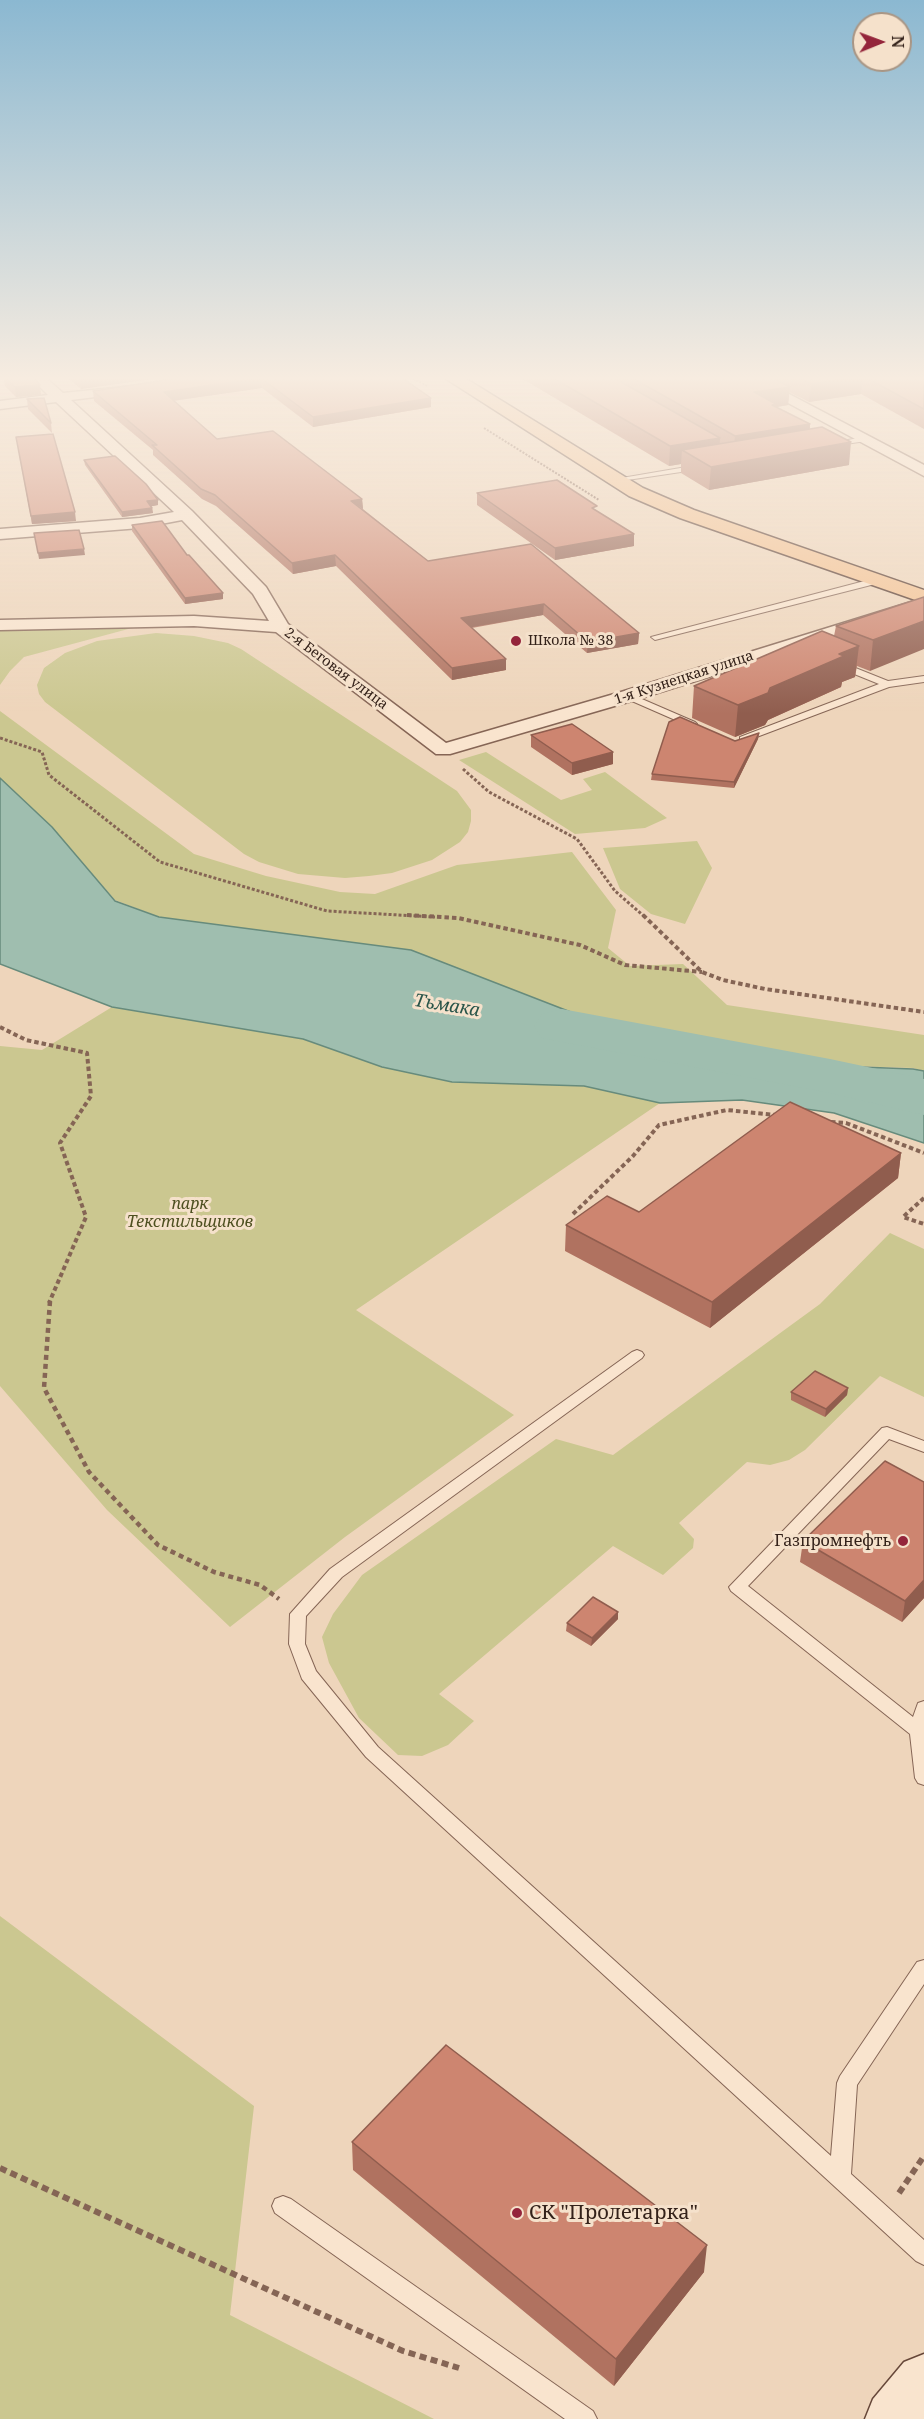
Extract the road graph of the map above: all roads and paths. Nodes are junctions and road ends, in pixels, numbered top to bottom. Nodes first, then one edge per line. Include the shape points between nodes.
1 (158, 488) edge
2 (631, 488) edge
3 (186, 514) junction
4 (0, 534) edge
5 (876, 581) junction
6 (924, 597) edge
7 (924, 603) edge
8 (0, 625) edge
9 (281, 627) junction
10 (655, 637) dead end
11 (789, 644) junction
12 (810, 653) edge
13 (832, 662) edge
14 (924, 679) edge
15 (887, 684) junction
16 (628, 696) junction
17 (702, 729) edge
18 (0, 738) edge
19 (735, 742) edge
20 (443, 750) junction
21 (702, 972) junction
22 (924, 1012) edge
23 (0, 1027) edge
24 (781, 1116) edge
25 (825, 1121) edge
26 (924, 1153) edge
27 (924, 1198) edge
28 (573, 1214) dead end
29 (924, 1224) edge
30 (637, 1355) dead end
31 (924, 1447) edge
32 (298, 1614) junction
33 (924, 1708) edge
34 (918, 1731) junction
35 (924, 1778) edge
36 (924, 1968) edge
37 (924, 2156) edge
38 (0, 2168) edge
39 (840, 2177) junction
40 (283, 2206) dead end
41 (882, 2216) junction
42 (924, 2254) edge
43 (472, 2372) dead end
44 (924, 2382) edge
45 (585, 2419) edge
46 (893, 2419) edge

1 - 3 street, 2-я Беговая улица
2 - 5 main road via 687,514
3 - 4 street via 140,523
3 - 9 street, 2-я Беговая улица via 260,591
5 - 6 main road
5 - 10 lane
7 - 11 street, 1-я Кузнецкая улица
8 - 9 street via 194,621
9 - 20 street, 2-я Беговая улица
11 - 12 lane
11 - 16 street, 1-я Кузнецкая улица
13 - 15 lane
14 - 15 lane
15 - 19 lane
16 - 17 lane
16 - 20 street, 1-я Кузнецкая улица
18 - 21 path via 42,752 49,775 160,862 327,911 458,918 580,945 625,965
20 - 21 path via 489,792 576,839 615,891
21 - 22 path via 765,989
23 - 32 path via 26,1040 87,1053 91,1096 60,1143 86,1217 48,1305 44,1388 89,1472 158,1545 214,1572 260,1585
24 - 28 path via 727,1110 659,1125
25 - 26 path via 846,1123
27 - 29 path via 903,1217
30 - 32 lane via 336,1573
31 - 34 lane via 887,1432 737,1587
32 - 39 lane via 297,1644 308,1674 372,1752
33 - 34 lane
34 - 35 lane
36 - 39 lane via 847,2083
37 - 41 path
38 - 43 path via 403,2351
39 - 41 lane
40 - 45 lane
41 - 42 lane
44 - 46 main road

